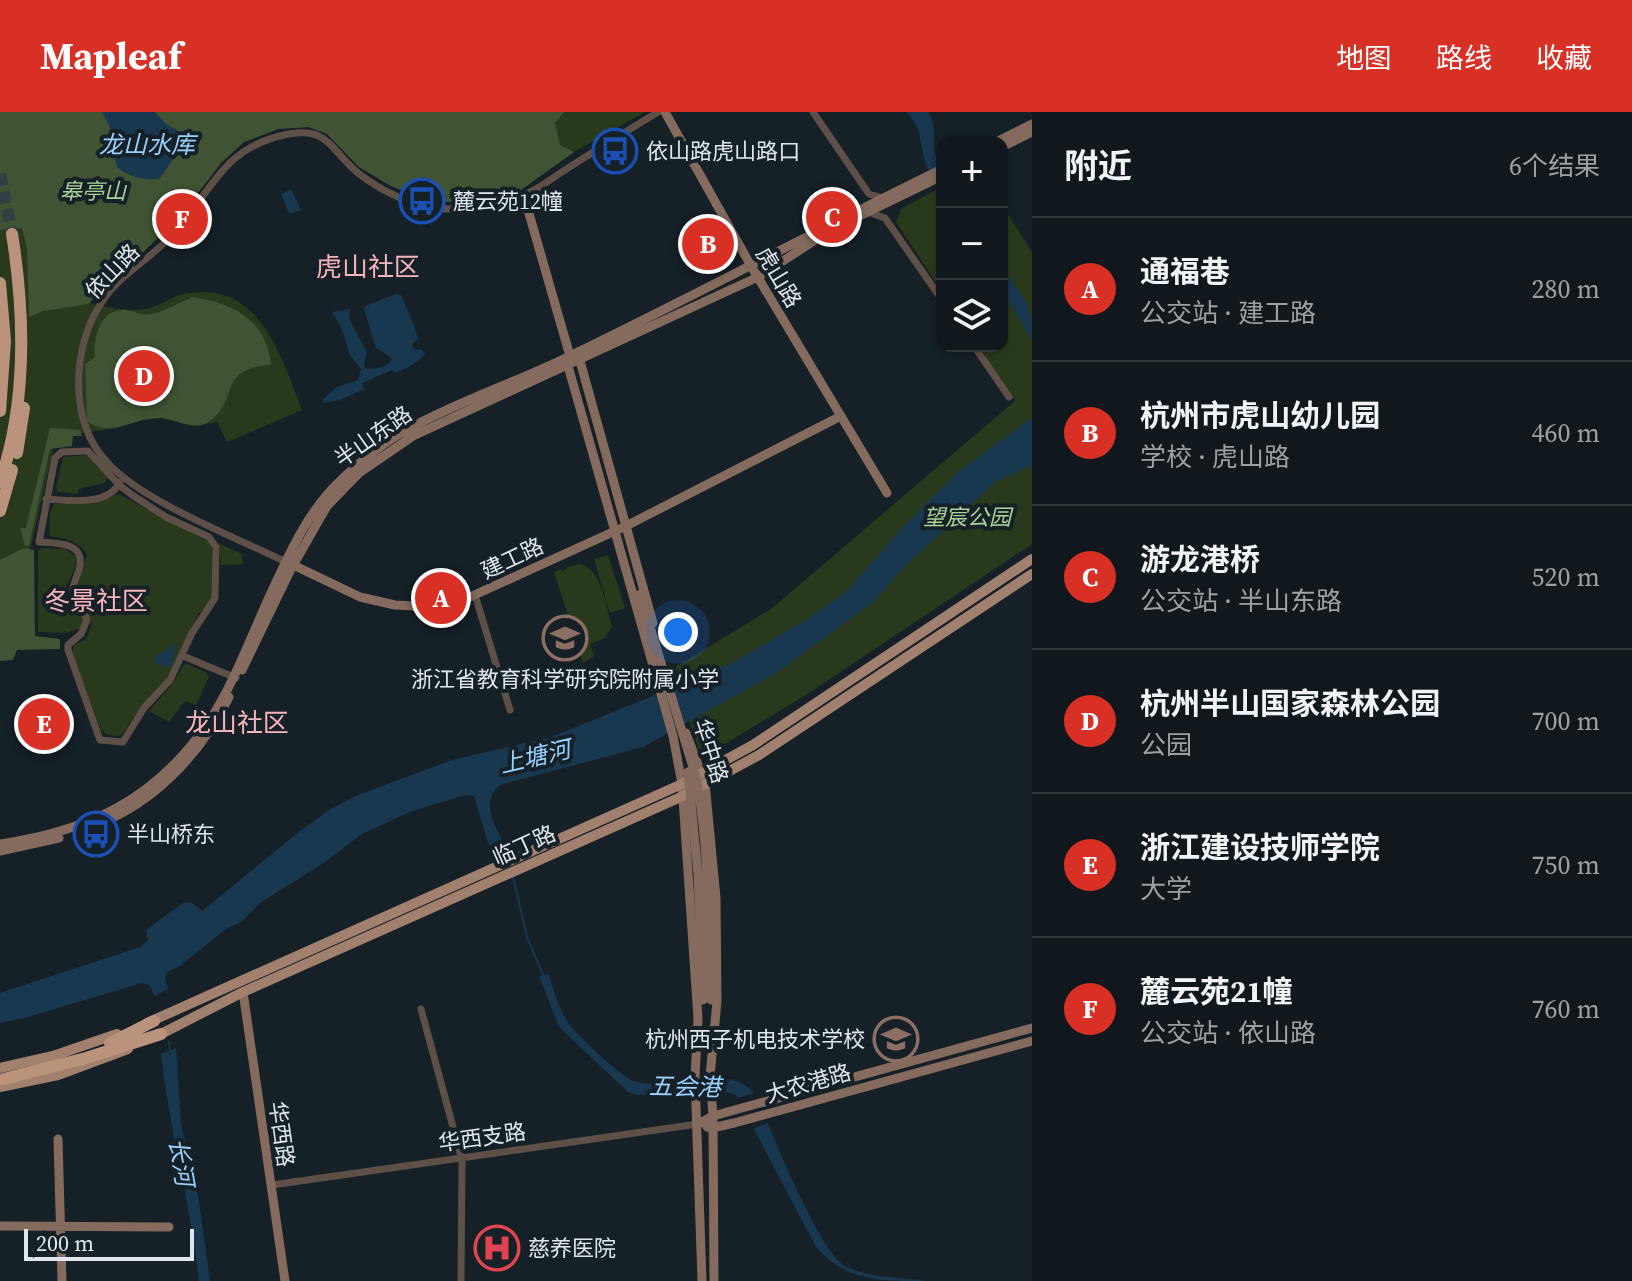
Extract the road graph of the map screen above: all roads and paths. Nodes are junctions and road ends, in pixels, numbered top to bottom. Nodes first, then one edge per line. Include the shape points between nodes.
1 (658, 112) edge
2 (665, 112) edge
3 (813, 112) edge
4 (1032, 124) edge
5 (1032, 132) edge
6 (1008, 136) edge
7 (1008, 144) edge
8 (936, 174) edge
9 (936, 177) edge
10 (930, 178) junction
11 (869, 194) junction
12 (524, 196) junction
13 (888, 199) junction
14 (866, 209) junction
15 (885, 218) junction
16 (12, 234) tunnel mouth
17 (751, 266) junction
18 (758, 277) junction
19 (0, 283) edge
20 (936, 291) edge
21 (21, 313) junction
22 (5, 341) junction
23 (978, 352) edge
24 (573, 361) junction
25 (0, 366) edge
26 (1009, 397) dead end
27 (0, 411) edge
28 (841, 416) junction
29 (120, 480) junction
30 (0, 482) edge
31 (887, 493) dead end
32 (46, 499) junction
33 (0, 511) edge
34 (626, 526) junction
35 (615, 530) junction
36 (626, 548) junction
37 (1032, 559) edge
38 (290, 563) junction
39 (1032, 574) edge
40 (475, 595) junction
41 (183, 656) junction
42 (235, 677) junction
43 (510, 710) dead end
44 (704, 777) junction
45 (682, 784) junction
46 (683, 796) junction
47 (0, 844) edge
48 (0, 851) edge
49 (243, 992) junction
50 (707, 1000) junction
51 (421, 1009) dead end
52 (698, 1018) junction
53 (154, 1021) junction
54 (714, 1021) junction
55 (1032, 1028) edge
56 (161, 1034) junction
57 (1032, 1041) edge
58 (122, 1043) junction
59 (0, 1068) edge
60 (0, 1078) edge
61 (0, 1087) edge
62 (772, 1106) junction
63 (713, 1116) junction
64 (698, 1124) junction
65 (712, 1128) junction
66 (58, 1139) dead end
67 (461, 1158) junction
68 (272, 1185) junction
69 (0, 1226) edge
70 (61, 1226) junction
71 (169, 1227) dead end
72 (62, 1281) edge
73 (285, 1281) edge
74 (461, 1281) edge
75 (702, 1281) edge
76 (714, 1281) edge

1 - 12 street, 依山路
2 - 17 main road, 虎山路
3 - 11 street
4 - 6 main road
5 - 7 main road
8 - 10 main road, 半山东路
9 - 10 main road, 半山东路
10 - 13 main road, 半山东路
11 - 13 street
11 - 14 street
12 - 24 main road, 华中路
12 - 29 street, 依山路 via 449,210 421,206 358,172 322,137 303,132 282,135 246,148 226,164 185,222 106,295 92,317 80,355 80,408 90,439
13 - 14 main road, 半山东路
13 - 15 street
14 - 15 street
14 - 17 main road, 半山东路
14 - 18 main road, 半山东路
15 - 20 street
16 - 21 highway
17 - 18 main road, 虎山路
17 - 24 main road, 半山东路
18 - 24 main road, 半山东路
18 - 28 main road, 虎山路
19 - 22 highway
21 - 30 highway via 15,418
21 - 33 highway via 28,359 22,426
22 - 25 highway
22 - 27 highway
23 - 26 street
24 - 34 main road, 华中路
24 - 35 main road, 华中路
24 - 38 main road, 半山东路 via 409,429 382,446 317,506
28 - 31 main road
28 - 34 main road
29 - 32 street via 110,493 95,499
29 - 32 street via 92,452 62,452 55,458
29 - 38 street, 依山路
29 - 41 street via 166,517 209,537 216,547 215,598
32 - 41 street via 39,542 73,546 80,558 73,589 87,620 68,650 100,740 123,742
34 - 35 main road, 建工路
34 - 36 main road, 华中路
35 - 36 main road, 华中路
35 - 40 main road, 建工路
36 - 44 main road, 华中路, bridge
36 - 45 main road, 华中路
36 - 50 main road, 华中路, bridge via 691,779
37 - 44 main road, 临丁路
38 - 40 main road, 建工路 via 360,597 395,605 434,607
38 - 42 main road, 半山东路
39 - 44 main road, 临丁路 via 759,755
40 - 43 street
41 - 42 street
42 - 47 main road, 半山东路 via 191,745 134,797 92,822
42 - 48 main road, 半山东路 via 211,730 187,760 133,808 70,835
44 - 45 main road, 临丁路
44 - 46 main road, 临丁路
44 - 54 main road, 华中路 via 716,898
45 - 46 main road, 华中路
45 - 53 main road, 临丁路
46 - 49 main road, 临丁路
46 - 52 main road, 华中路
49 - 56 main road, 临丁路
49 - 68 main road, 华西路
50 - 52 main road, 华中路
50 - 54 main road, 华中路
51 - 67 street
52 - 64 main road, 华中路
53 - 58 highway
53 - 59 main road, 临丁路
54 - 63 main road, 华中路
55 - 62 main road, 大农港路
56 - 58 highway
56 - 61 main road, 临丁路 via 89,1066
57 - 62 main road, 大农港路
58 - 60 highway
62 - 63 main road, 大农港路
62 - 65 main road, 大农港路
63 - 64 main road, 大农港路
63 - 65 main road, 华中路
64 - 65 main road, 大农港路
64 - 67 street, 华西支路
64 - 75 main road, 华中路
65 - 76 main road, 华中路
66 - 70 main road
67 - 68 street, 华西支路
67 - 74 street
68 - 73 main road, 华西路
69 - 70 main road
70 - 71 main road
70 - 72 main road

